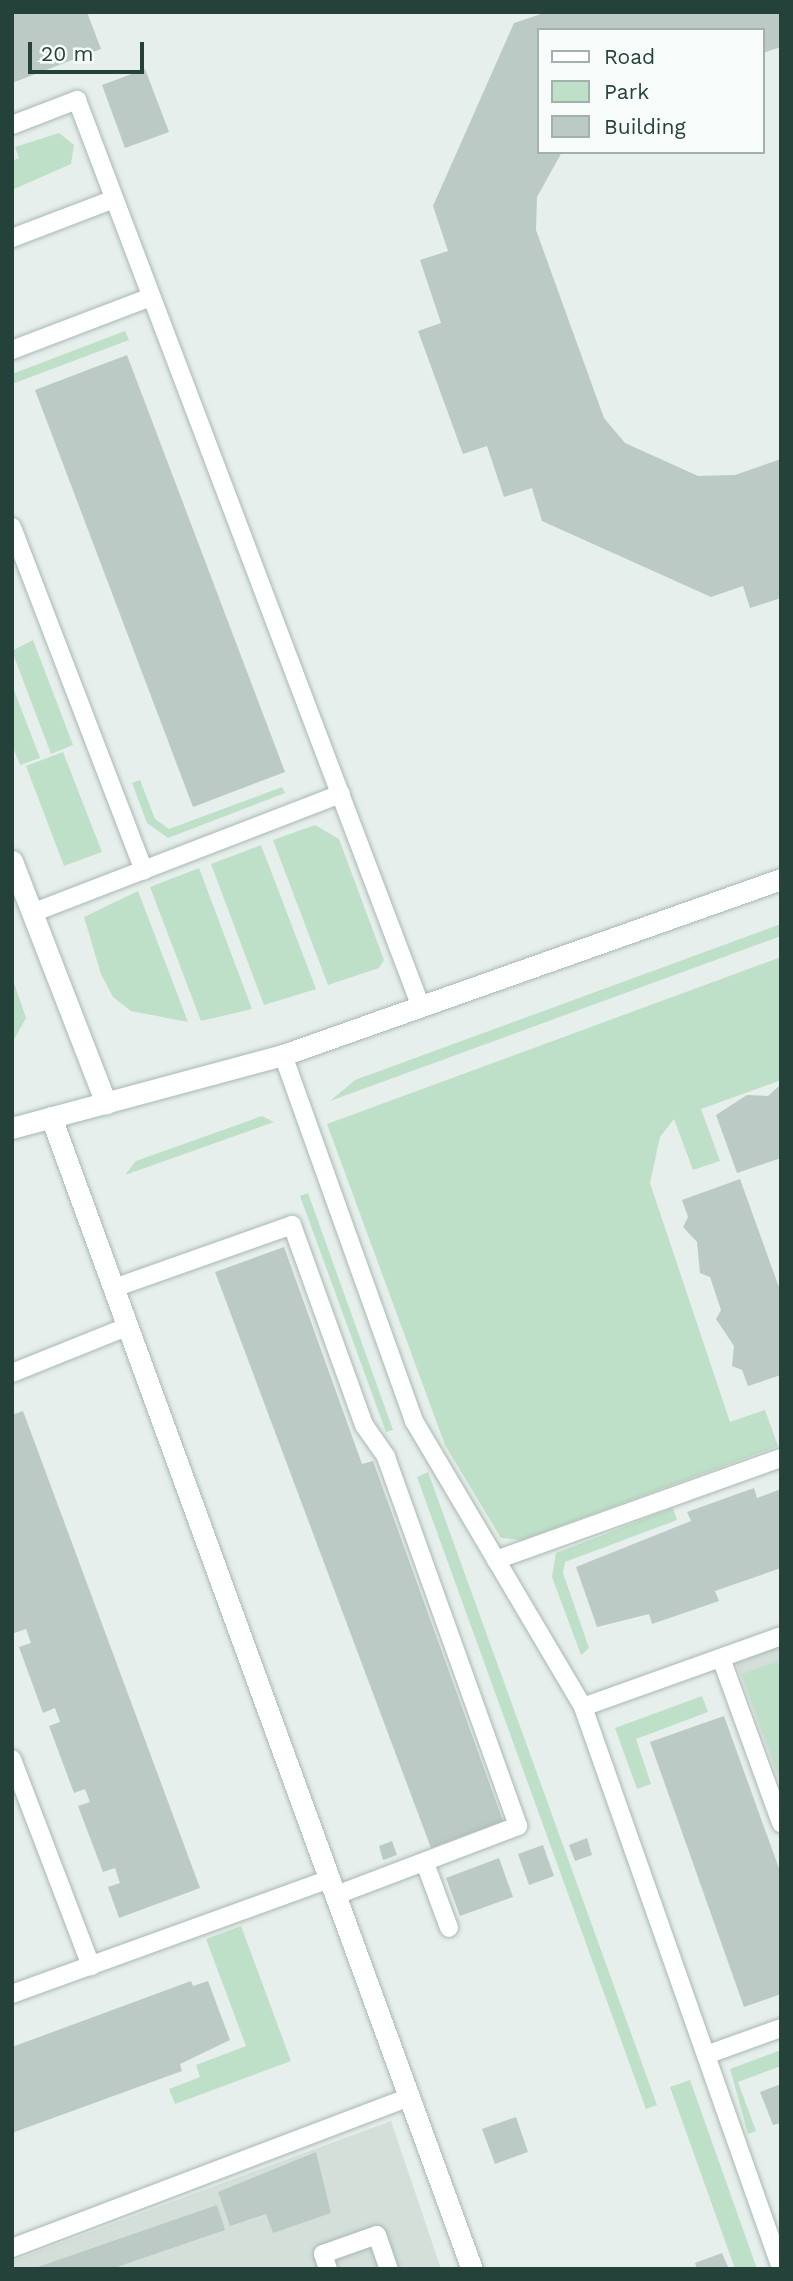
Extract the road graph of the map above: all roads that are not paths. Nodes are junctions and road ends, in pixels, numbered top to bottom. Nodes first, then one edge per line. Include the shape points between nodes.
1 (12, 125) edge
2 (114, 199) junction
3 (12, 239) edge
4 (151, 297) junction
5 (12, 350) edge
6 (12, 527) edge
7 (341, 794) junction
8 (12, 861) edge
9 (144, 870) junction
10 (781, 879) edge
11 (32, 913) junction
12 (421, 1007) junction
13 (283, 1055) junction
14 (106, 1102) junction
15 (51, 1118) junction
16 (12, 1128) edge
17 (114, 1288) junction
18 (128, 1326) junction
19 (12, 1373) edge
20 (781, 1458) edge
21 (496, 1560) junction
22 (781, 1636) edge
23 (721, 1658) junction
24 (583, 1707) junction
25 (12, 1759) edge
26 (781, 1823) edge
27 (425, 1863) junction
28 (333, 1887) junction
29 (449, 1927) dead end
30 (90, 1966) junction
31 (12, 1994) edge
32 (781, 2028) edge
33 (706, 2056) junction
34 (409, 2097) junction
35 (12, 2248) edge
36 (781, 2268) edge
37 (328, 2269) edge
38 (389, 2269) edge
39 (472, 2269) edge

1 - 2 lane via 77,100
2 - 3 lane
2 - 4 lane
4 - 5 lane
4 - 7 lane
6 - 9 lane
7 - 9 lane
7 - 12 lane
8 - 11 street
9 - 11 lane
10 - 12 street
11 - 14 street
12 - 13 street
13 - 14 street
13 - 21 lane via 414,1421
14 - 15 street
15 - 16 street
15 - 17 street
17 - 18 street
17 - 27 lane via 292,1224 364,1425 386,1457 518,1826
18 - 19 lane
18 - 28 street
20 - 21 lane
21 - 24 lane
22 - 23 lane
23 - 24 lane
23 - 26 lane
24 - 33 lane
25 - 30 lane
27 - 28 lane
27 - 29 lane
28 - 30 lane
28 - 34 street
30 - 31 lane
32 - 33 lane
33 - 36 lane
34 - 35 lane
34 - 39 street
37 - 38 lane via 323,2254 377,2235

